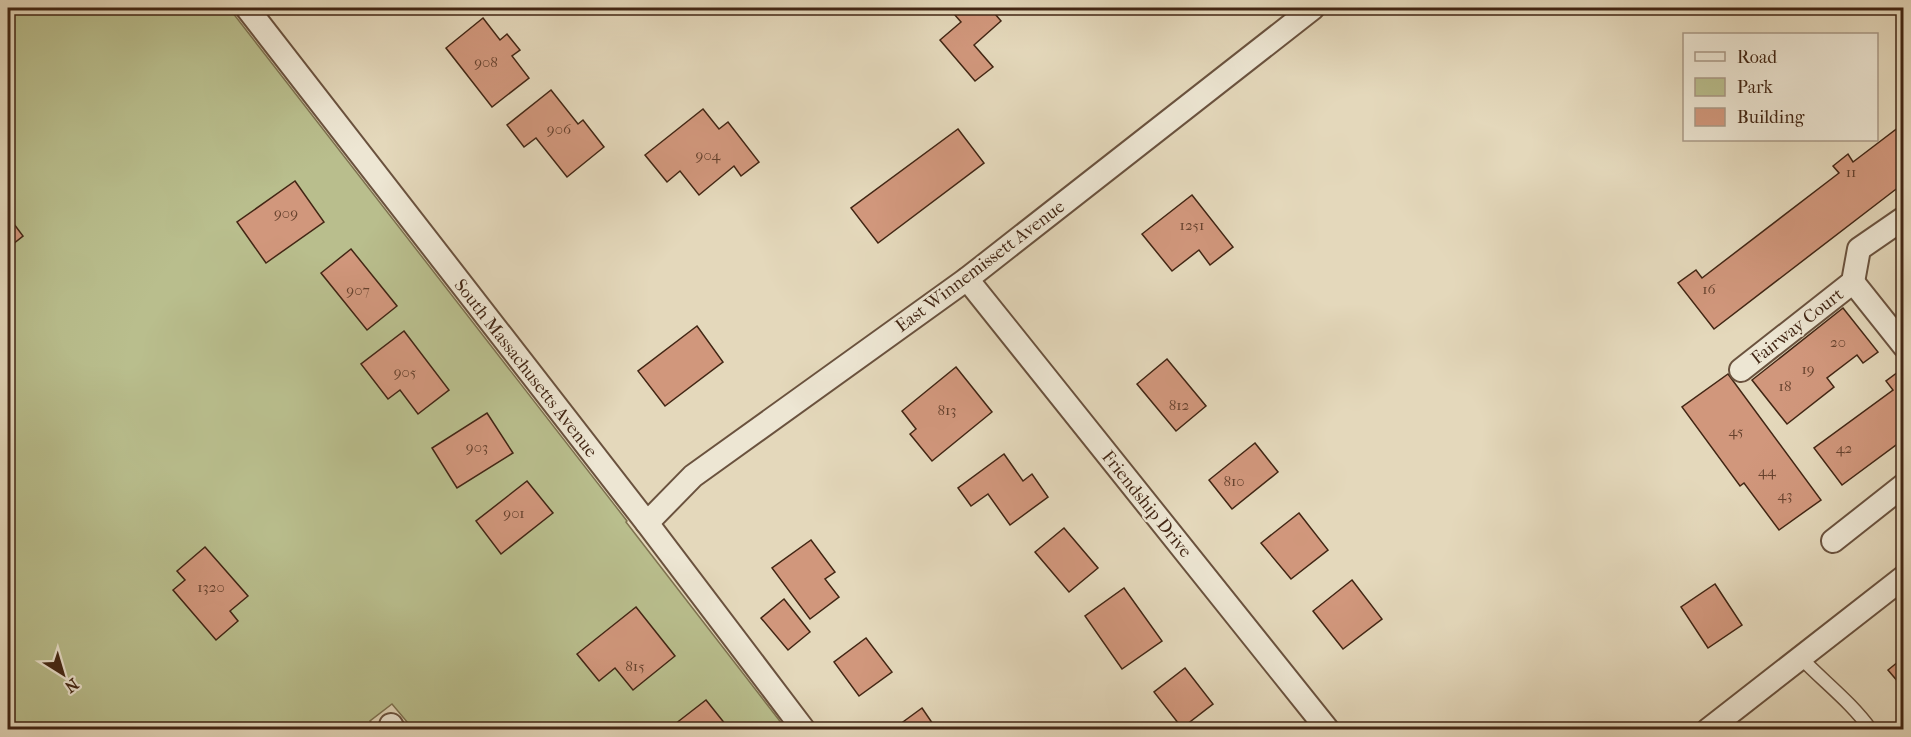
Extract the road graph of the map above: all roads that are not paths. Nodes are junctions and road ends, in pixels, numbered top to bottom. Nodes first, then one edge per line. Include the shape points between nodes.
1 (247, 8) edge
2 (1313, 8) edge
3 (1904, 218) edge
4 (967, 279) junction
5 (1853, 282) junction
6 (1904, 346) edge
7 (1741, 370) dead end
8 (1904, 485) edge
9 (647, 523) junction
10 (1833, 541) dead end
11 (1904, 577) edge
12 (1800, 657) junction
13 (804, 729) edge
14 (1328, 729) edge
15 (1708, 729) edge
16 (1871, 729) edge

1 - 9 street, South Massachusetts Avenue
2 - 4 street, East Winnemissett Avenue
3 - 5 street, Fairway Court via 1859,249
4 - 9 street, East Winnemissett Avenue via 693,476
4 - 14 street, Friendship Drive
5 - 6 street, Fairway Court
5 - 7 street, Fairway Court
8 - 10 street
9 - 13 street, South Massachusetts Avenue
11 - 12 street
12 - 15 street
12 - 16 lane

